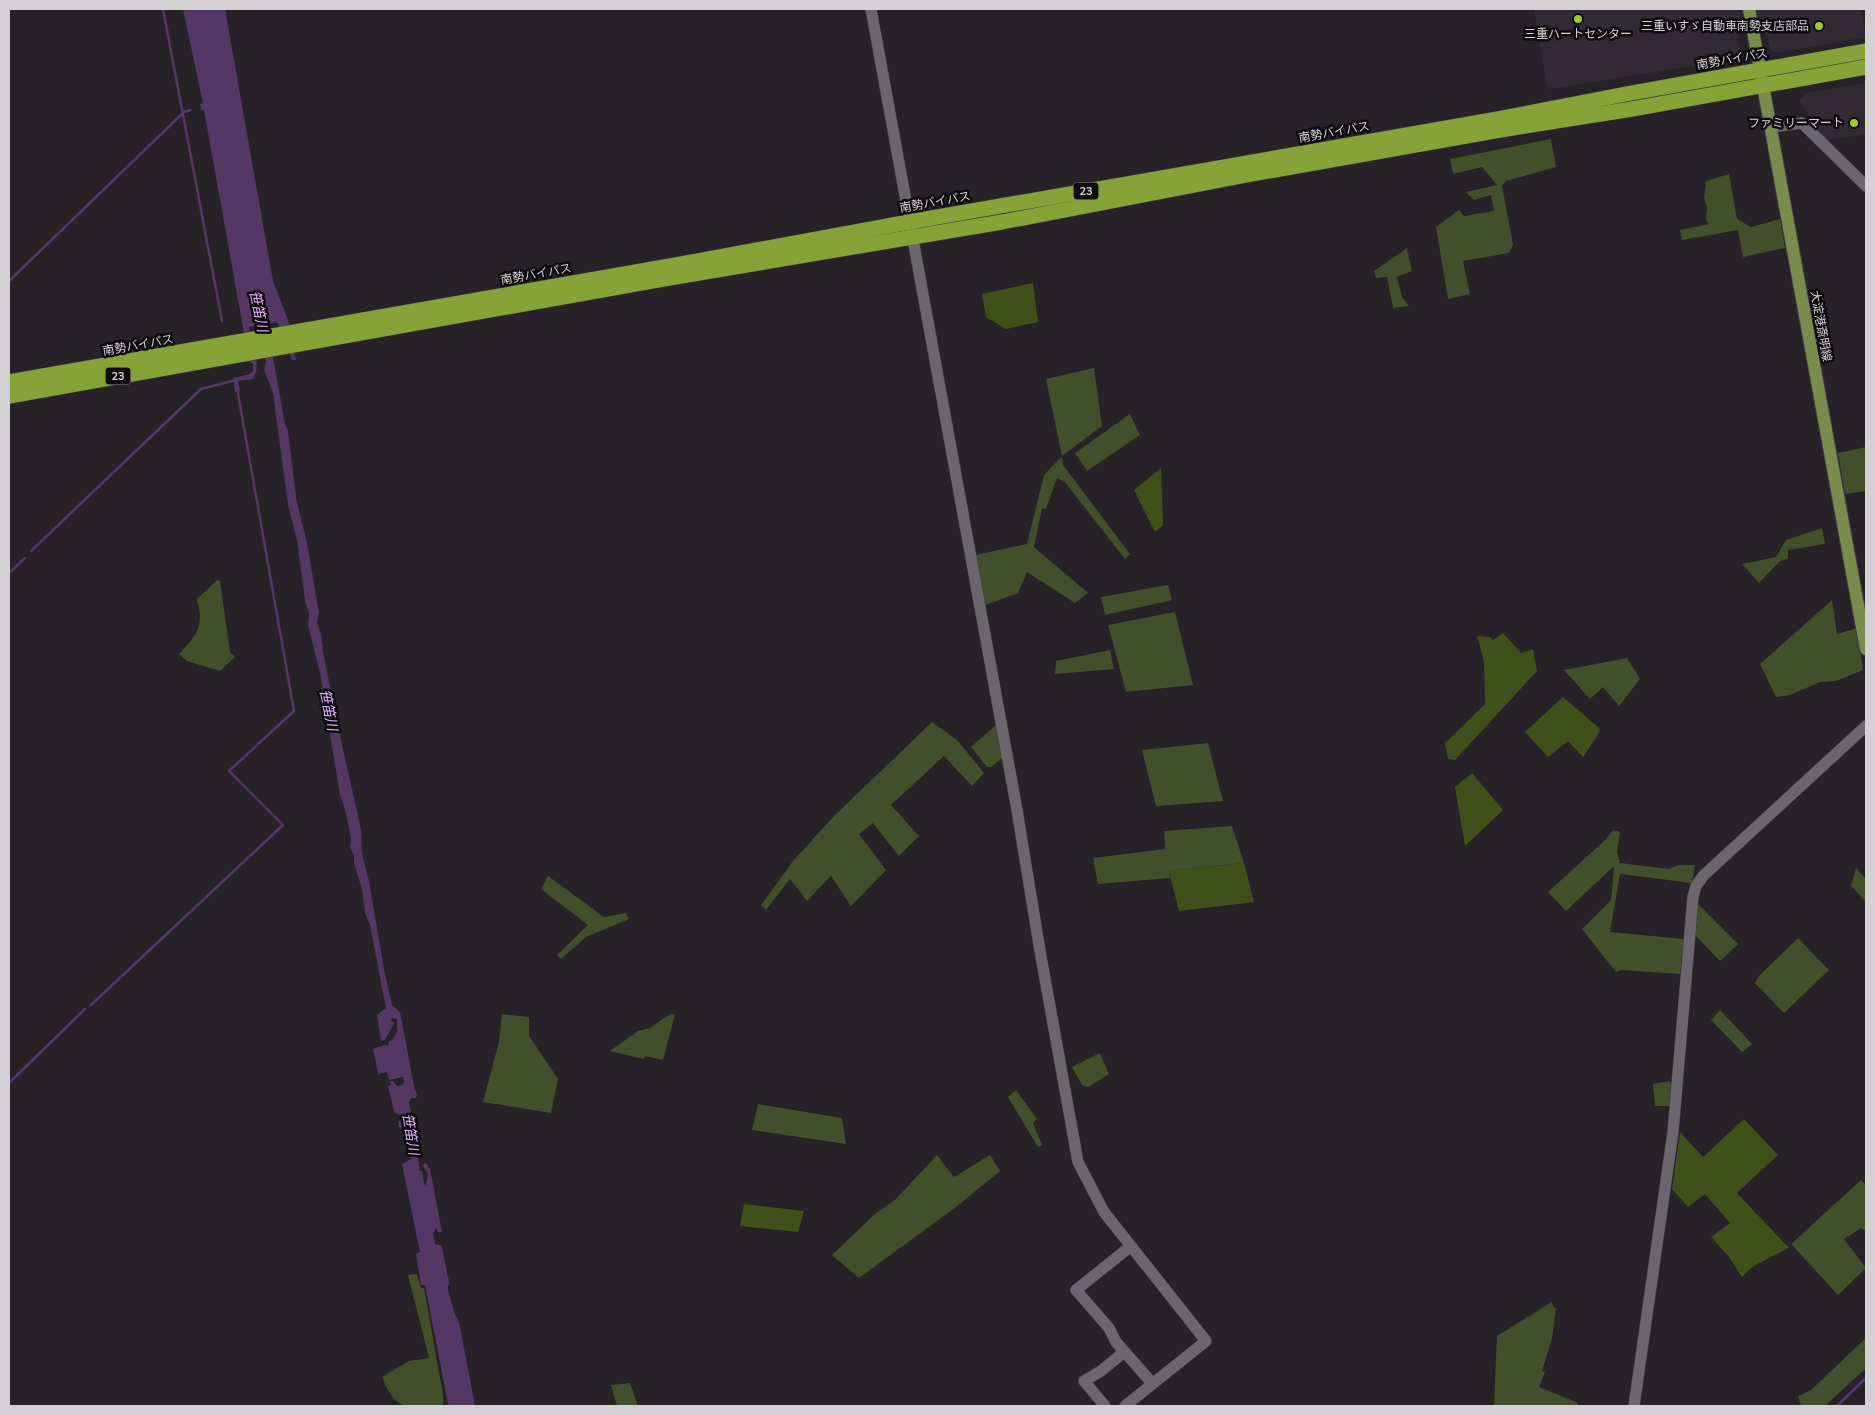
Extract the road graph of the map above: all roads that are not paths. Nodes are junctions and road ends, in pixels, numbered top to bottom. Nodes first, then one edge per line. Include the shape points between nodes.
1 (871, 9) edge
2 (1749, 9) edge
3 (1866, 51) edge
4 (1866, 67) edge
5 (1760, 69) junction
6 (1763, 86) junction
7 (1771, 128) junction
8 (1866, 186) edge
9 (910, 229) junction
10 (227, 350) junction
11 (9, 382) edge
12 (9, 396) edge
13 (1866, 649) edge
14 (1866, 726) edge
15 (1131, 1246) junction
16 (1124, 1352) junction
17 (1152, 1383) junction
18 (1105, 1406) edge
19 (1125, 1406) edge
20 (1634, 1406) edge

1 - 9 street
2 - 5 main road, 大淀港斎明線
3 - 5 highway, 南勢バイパス / 23
4 - 6 highway, 南勢バイパス / 23
5 - 6 main road, 大淀港斎明線
5 - 9 highway, 南勢バイパス / 23
6 - 7 main road, 大淀港斎明線
6 - 9 highway, 南勢バイパス / 23 via 1481,133 1002,222
7 - 8 street via 1802,122
7 - 13 main road, 大淀港斎明線
9 - 10 highway, 南勢バイパス / 23
9 - 15 street via 1078,1162 1104,1212
10 - 11 highway, 南勢バイパス / 23
10 - 12 highway, 南勢バイパス / 23
14 - 20 street via 1696,886 1673,1132
15 - 16 street via 1076,1290 1109,1328
15 - 17 street via 1206,1341
16 - 17 street
16 - 18 street via 1084,1381
17 - 19 street

